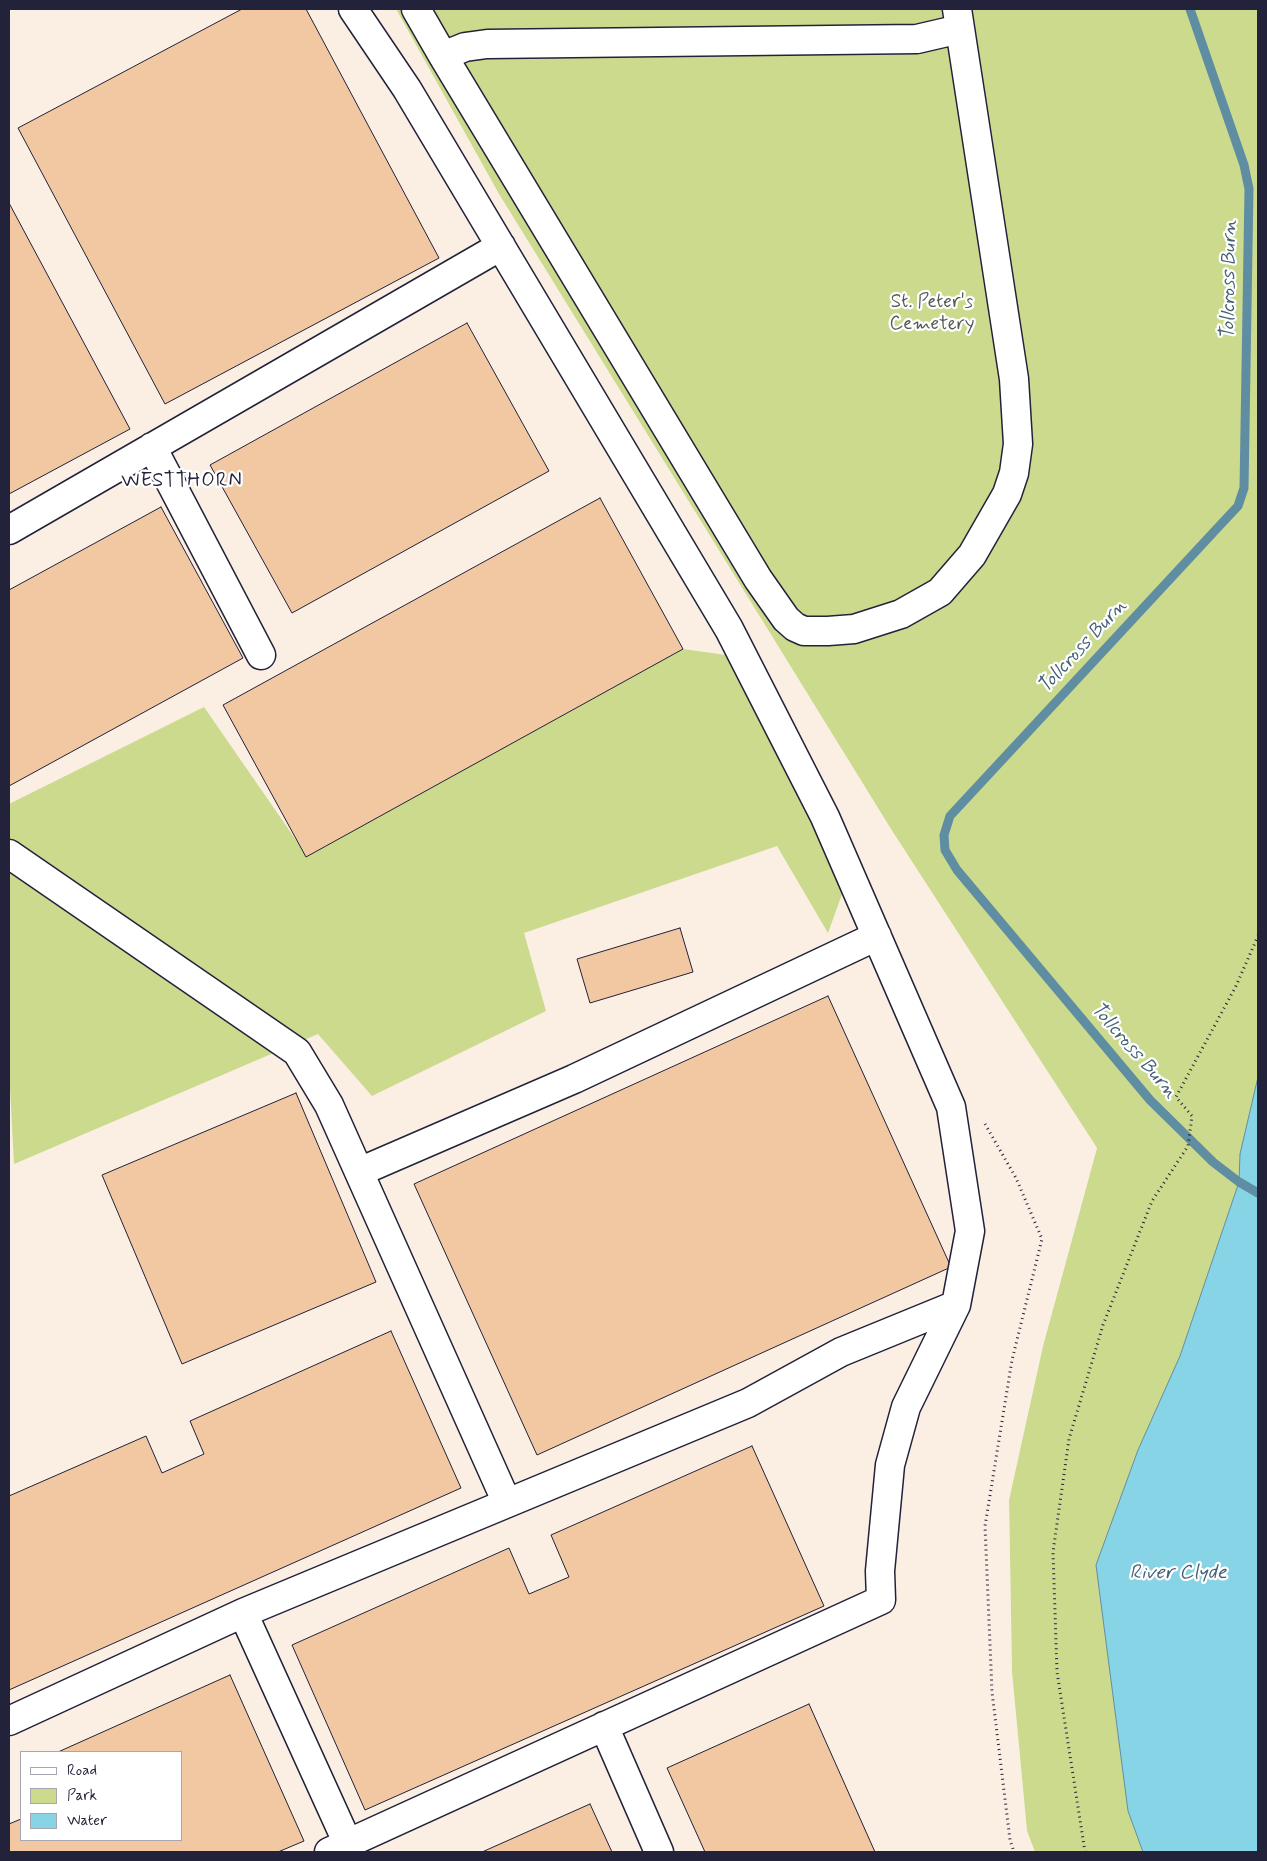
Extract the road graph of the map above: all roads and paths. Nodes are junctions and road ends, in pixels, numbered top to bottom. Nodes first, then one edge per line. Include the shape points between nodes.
1 (354, 9) edge
2 (416, 9) edge
3 (958, 19) edge
4 (443, 56) junction
5 (501, 246) junction
6 (152, 447) junction
7 (9, 530) edge
8 (261, 655) dead end
9 (9, 854) edge
10 (877, 936) junction
11 (1258, 936) edge
12 (951, 1108) junction
13 (359, 1172) junction
14 (956, 1305) junction
15 (507, 1503) junction
16 (243, 1613) junction
17 (9, 1721) edge
18 (604, 1726) junction
19 (357, 1845) edge
20 (659, 1852) edge
21 (1014, 1852) edge
22 (1086, 1852) edge

1 - 5 lane via 408,89
2 - 4 lane
3 - 4 lane via 917,39 487,44 465,47
3 - 4 lane via 1014,379 1018,444 1014,473 1007,494 972,555 940,592 893,617 854,628 828,631 804,631 795,627 758,579
5 - 6 lane
5 - 10 lane via 729,629 825,817
6 - 7 lane
6 - 8 lane
9 - 13 lane via 297,1052 329,1105
10 - 12 lane
10 - 13 lane via 574,1079
11 - 22 path via 1236,986 1176,1097 1192,1116 1188,1146 1152,1201 1103,1325 1070,1439 1053,1552 1057,1672 1077,1812
12 - 14 lane via 970,1231
12 - 21 path via 974,1104 1016,1178 1042,1239 1012,1360 985,1526 992,1692
13 - 15 lane
14 - 15 lane via 841,1352 748,1403
14 - 18 lane via 906,1407 890,1465 880,1571 881,1600
15 - 16 lane
16 - 17 lane
16 - 19 lane
18 - 19 lane
18 - 20 lane

